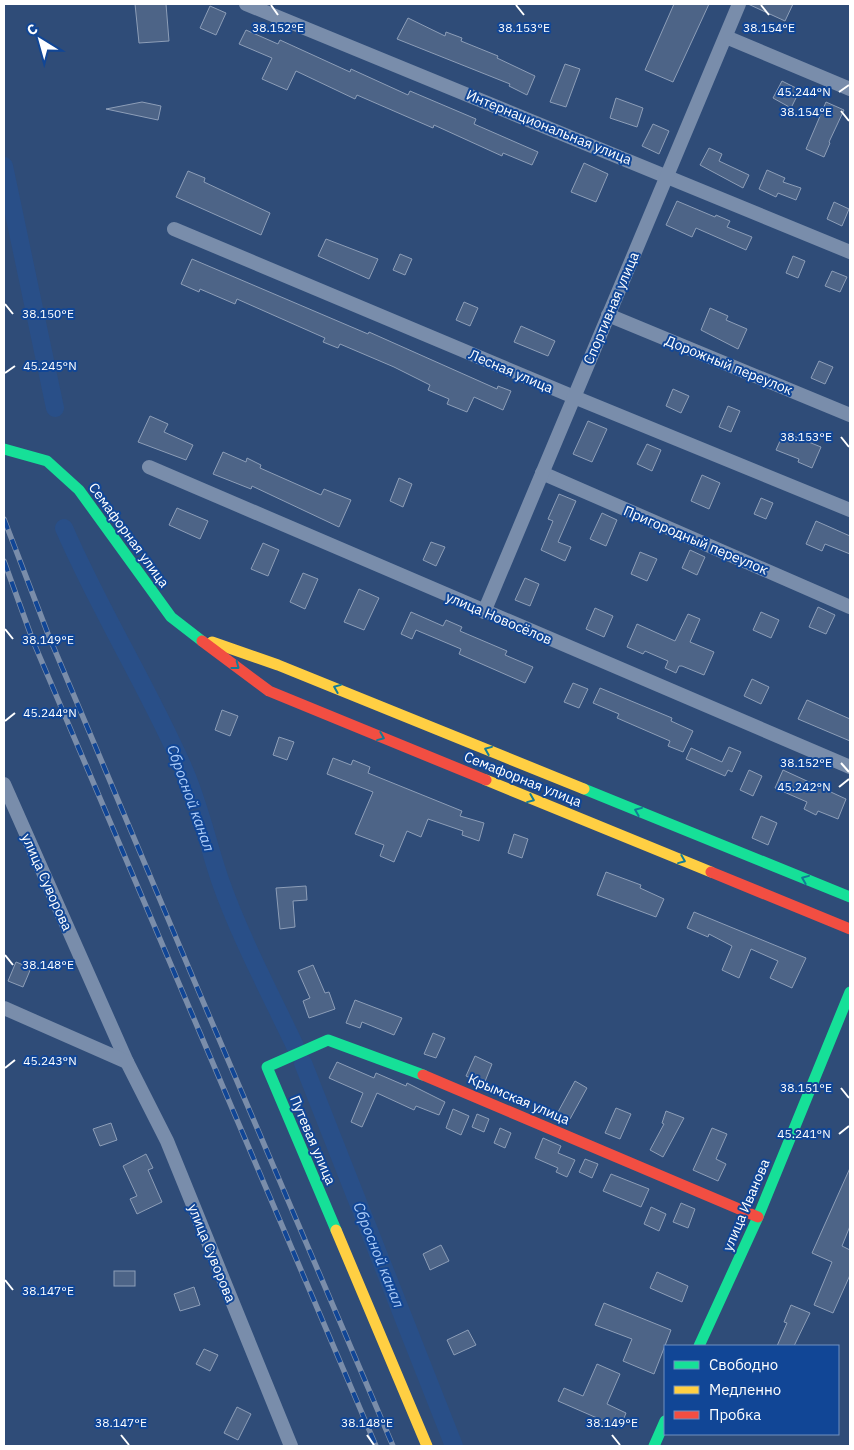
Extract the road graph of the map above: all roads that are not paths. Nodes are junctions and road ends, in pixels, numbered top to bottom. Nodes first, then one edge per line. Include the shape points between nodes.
1 (246, 4) edge
2 (739, 4) edge
3 (726, 36) junction
4 (850, 89) edge
5 (667, 176) junction
6 (174, 230) dead end
7 (850, 252) edge
8 (608, 315) junction
9 (574, 398) junction
10 (850, 415) edge
11 (4, 449) edge
12 (149, 467) dead end
13 (542, 473) junction
14 (850, 510) edge
15 (850, 607) edge
16 (484, 612) junction
17 (197, 637) junction
18 (278, 664) junction
19 (268, 691) junction
20 (850, 767) edge
21 (4, 784) edge
22 (850, 897) edge
23 (850, 929) edge
24 (850, 992) edge
25 (4, 1008) edge
26 (845, 1018) edge
27 (126, 1062) junction
28 (267, 1067) joint
29 (758, 1217) junction
30 (700, 1345) edge
31 (664, 1423) edge
32 (290, 1446) edge
33 (427, 1446) edge
34 (654, 1446) edge

1 - 5 street, Интернациональная улица
2 - 3 street, Спортивная улица
3 - 4 street
3 - 5 street, Спортивная улица
5 - 7 street, Интернациональная улица
5 - 8 street, Спортивная улица
6 - 9 street, Лесная улица
8 - 9 street, Спортивная улица
8 - 10 street, Дорожный переулок
9 - 13 street, Спортивная улица
9 - 14 street, Лесная улица
11 - 17 street, Семафорная улица via 47,462 79,490 171,616
12 - 16 street, улица Новосёлов
13 - 15 street, Пригородный переулок
13 - 16 street, Спортивная улица
16 - 20 street, улица Новосёлов
17 - 18 street, Семафорная улица
17 -> 19 street, Семафорная улица
18 - 19 street via 260,670 259,677
22 -> 18 street, Семафорная улица
19 -> 23 street, Семафорная улица
21 - 27 street, улица Суворова
24 - 26 street, улица Иванова
25 - 27 street
26 - 29 street, улица Иванова
27 - 32 street, улица Суворова via 167,1142
28 - 29 street, Крымская улица via 328,1040 426,1076
28 - 33 street, Путевая улица
29 - 30 street, улица Иванова
31 - 34 street

